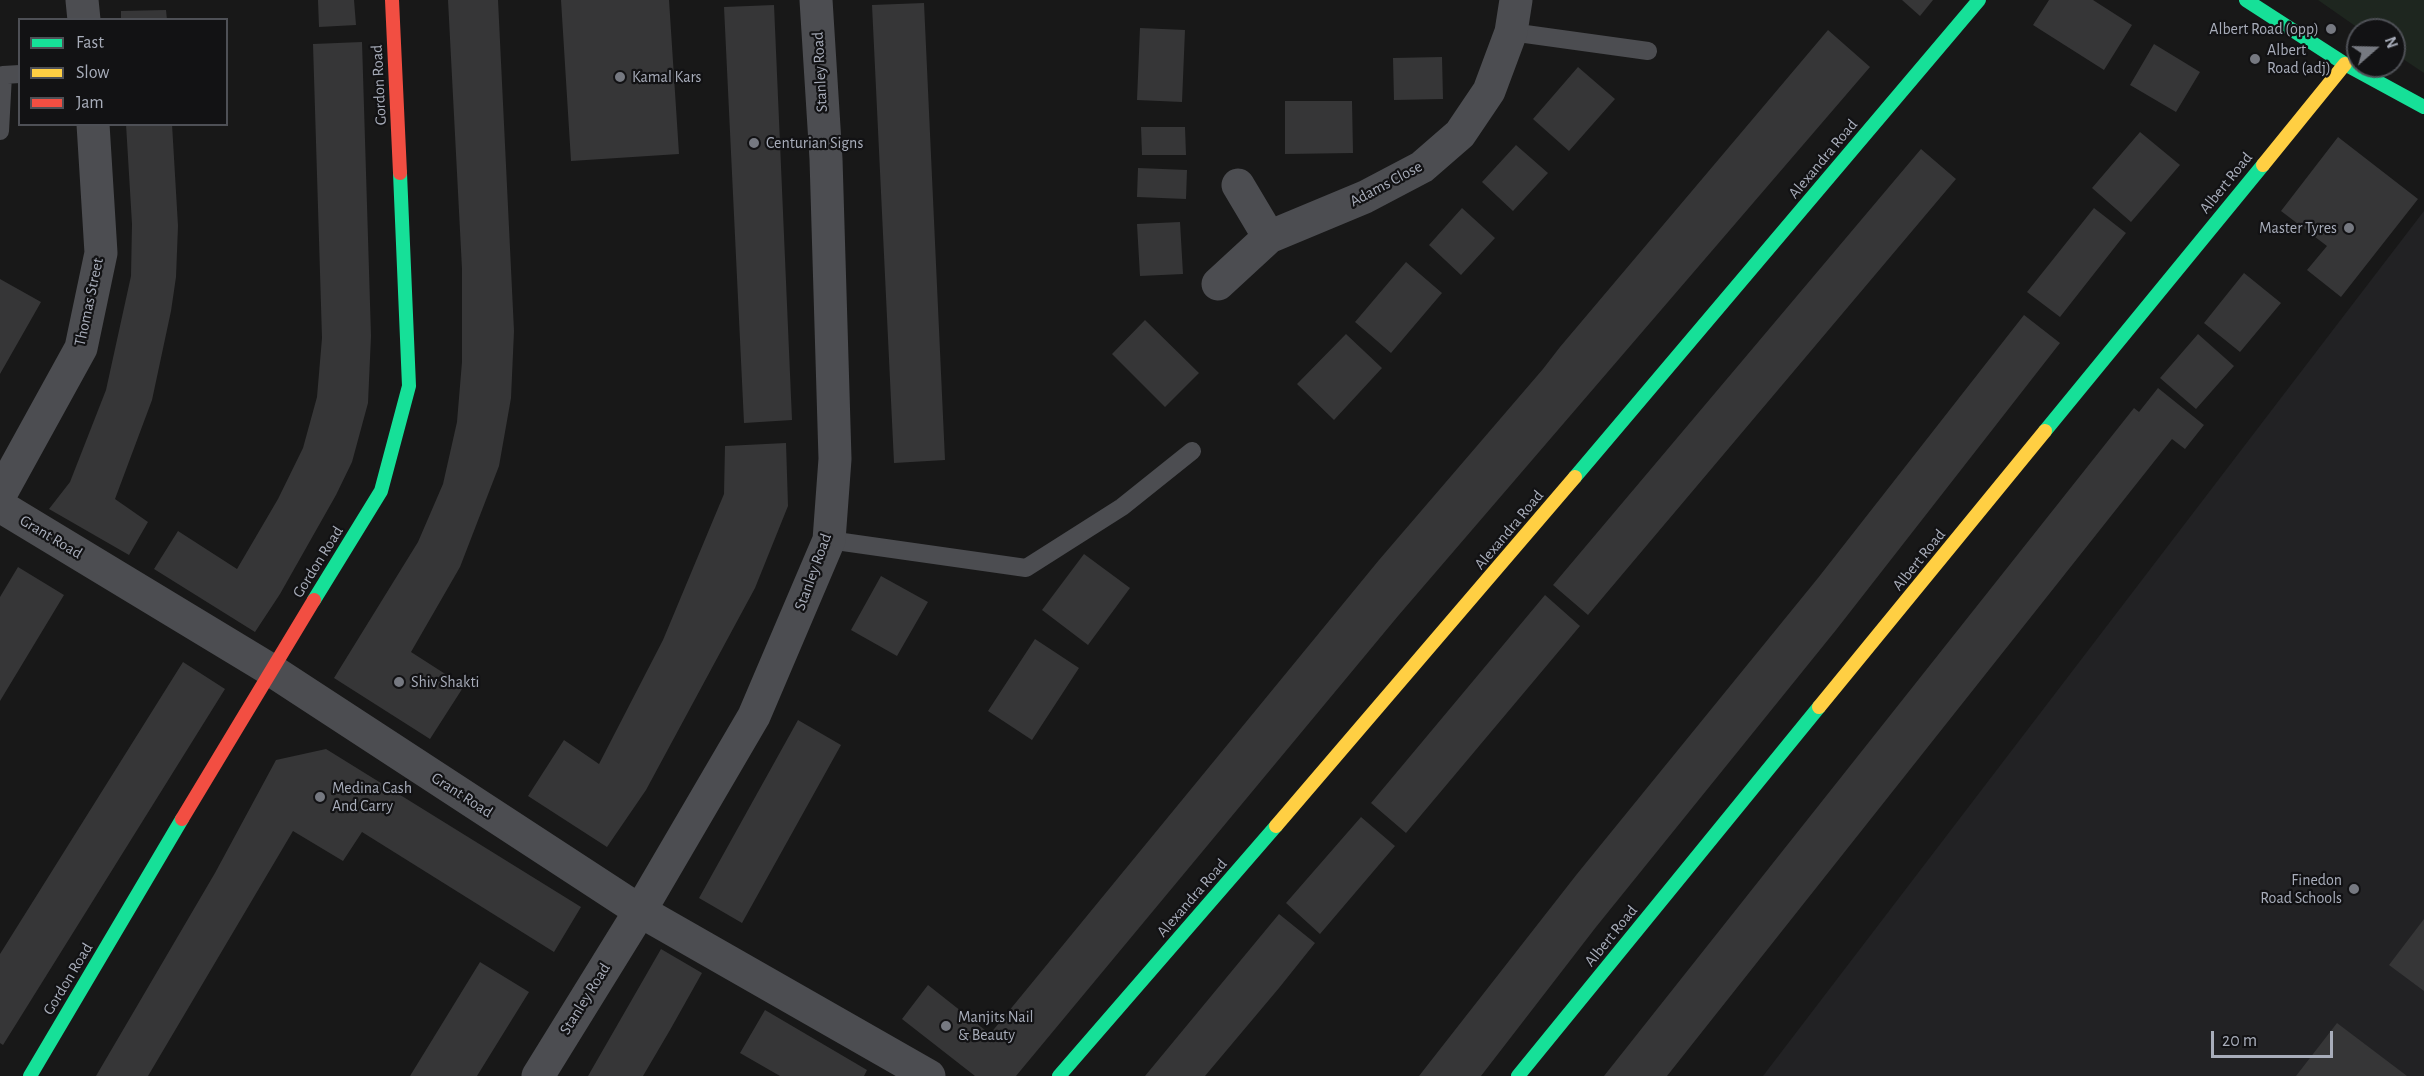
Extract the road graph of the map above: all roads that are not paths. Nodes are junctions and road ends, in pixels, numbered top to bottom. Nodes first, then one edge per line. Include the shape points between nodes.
1 (82, 0) edge
2 (392, 0) edge
3 (816, 0) edge
4 (1516, 0) edge
5 (1979, 0) edge
6 (2246, 0) edge
7 (84, 18) edge
8 (1511, 32) junction
9 (1648, 51) dead end
10 (2345, 64) junction
11 (18, 74) edge
12 (2424, 108) edge
13 (93, 126) edge
14 (0, 131) edge
15 (1238, 185) dead end
16 (1269, 237) junction
17 (1218, 284) dead end
18 (1192, 450) dead end
19 (0, 495) edge
20 (0, 506) edge
21 (829, 540) junction
22 (271, 670) junction
23 (640, 911) junction
24 (30, 1076) edge
25 (538, 1076) edge
26 (929, 1076) edge
27 (1059, 1076) edge
28 (1518, 1076) edge

1 - 7 street
2 - 22 street, Gordon Road via 409,386 381,491
3 - 21 street, Stanley Road via 826,159 835,459
4 - 8 street, Adams Close
5 - 27 street, Alexandra Road via 1415,666
6 - 10 street
8 - 9 lane
8 - 16 street, Adams Close via 1489,91 1460,134 1422,166 1365,197
10 - 12 street
10 - 28 street, Albert Road
11 - 14 lane via 3,75
13 - 19 street, Thomas Street via 101,253 81,348
15 - 16 street
16 - 17 street, Adams Close
18 - 21 lane via 1122,507 1026,568
20 - 22 street, Grant Road
21 - 23 street, Stanley Road via 754,716
22 - 23 street, Grant Road
22 - 24 street, Gordon Road
23 - 25 street, Stanley Road
23 - 26 street, Grant Road

